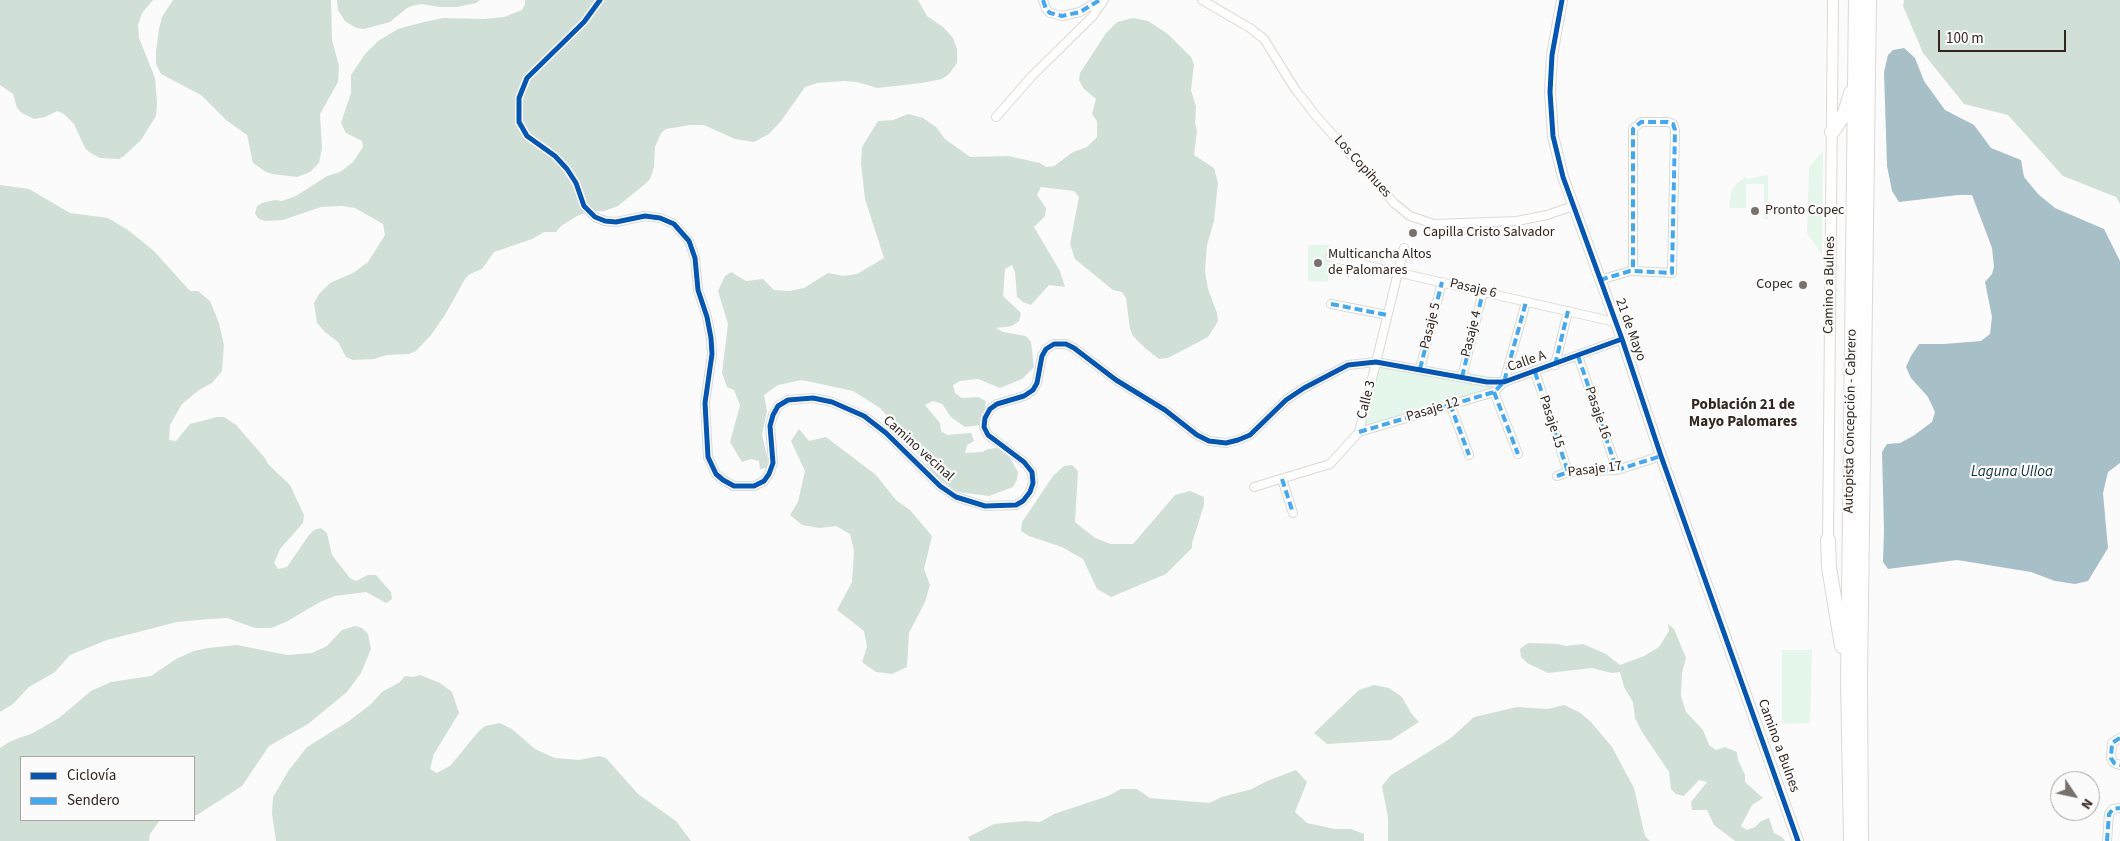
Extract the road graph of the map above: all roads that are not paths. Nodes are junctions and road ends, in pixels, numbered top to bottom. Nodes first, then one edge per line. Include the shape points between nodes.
1 (600, 0) edge
2 (1043, 0) edge
3 (1100, 0) edge
4 (1104, 0) edge
5 (1202, 0) edge
6 (1562, 0) edge
7 (1833, 0) edge
8 (1856, 0) edge
9 (1869, 0) edge
10 (1856, 78) junction
11 (996, 116) dead end
12 (1832, 132) junction
13 (1573, 206) junction
14 (1404, 248) dead end
15 (1330, 257) dead end
16 (1633, 271) junction
17 (1398, 272) junction
18 (1600, 280) junction
19 (1442, 282) junction
20 (1483, 292) junction
21 (1526, 302) junction
22 (1331, 304) dead end
23 (1568, 311) junction
24 (1387, 315) junction
25 (1616, 322) junction
26 (1622, 339) junction
27 (1578, 356) junction
28 (1376, 362) junction
29 (1555, 365) junction
30 (1420, 369) junction
31 (1535, 372) junction
32 (1462, 377) junction
33 (1504, 382) junction
34 (1494, 392) junction
35 (1450, 404) junction
36 (1359, 432) junction
37 (1518, 454) dead end
38 (1469, 455) dead end
39 (1661, 456) junction
40 (1617, 470) junction
41 (1568, 472) junction
42 (1557, 476) dead end
43 (1282, 479) junction
44 (1254, 487) dead end
45 (1293, 513) dead end
46 (1828, 540) joint
47 (1735, 660) joint
48 (1848, 682) junction
49 (2120, 738) edge
50 (2120, 765) edge
51 (2120, 808) edge
52 (1798, 841) edge
53 (1851, 841) edge
54 (1861, 841) edge
55 (2107, 841) edge

1 - 28 street, Camino vecinal via 584,22 527,78 519,98 519,122 527,136 567,169 579,189 584,206 595,217 616,222 645,216 660,218 674,224 689,241 711,338 705,403 707,451 712,468 730,484 748,487 764,481 773,463 770,426 776,409 788,400 813,398 832,402 864,416 956,497 985,506 1016,505 1030,492 1032,472 1024,462 988,435 984,427 985,418 997,404 1033,390 1042,356 1054,344 1074,348 1120,384 1165,410 1197,435 1220,443 1250,435 1286,400 1342,367
2 - 3 street via 1050,13 1062,16 1080,12
4 - 11 street via 1092,17
5 - 13 street, Los Copihues via 1264,39 1316,117 1394,203 1410,216 1434,224 1517,221
6 - 13 street, 21 de Mayo via 1552,55 1550,107 1558,157
7 - 12 street, Camino a Bulnes
8 - 10 highway, Autopista Concepción - Cabrero
9 - 54 highway, Autopista Concepción - Cabrero via 1860,680
10 - 12 highway via 1845,113
10 - 48 highway, Autopista Concepción - Cabrero
12 - 46 street, Camino a Bulnes
13 - 18 street, 21 de Mayo
14 - 17 street, Calle 3
15 - 17 street, Pasaje 6
16 - 16 street via 1672,273 1675,130 1668,122 1641,122 1634,129
16 - 18 street
17 - 19 street, Pasaje 6
17 - 24 street, Calle 3
18 - 25 street, 21 de Mayo
19 - 20 street, Pasaje 6
19 - 30 street, Pasaje 5
20 - 21 street, Pasaje 6
20 - 32 street, Pasaje 4
21 - 23 street, Pasaje 6
21 - 33 street
22 - 24 street
23 - 25 street, Pasaje 6
23 - 29 street
24 - 28 street, Calle 3
25 - 26 street, 21 de Mayo
26 - 27 street, Calle A
26 - 39 street, 21 de Mayo
27 - 29 street, Calle A
27 - 40 street, Pasaje 16
28 - 30 street, Calle A
28 - 36 street, Calle 3
29 - 31 street, Calle A
30 - 32 street, Calle A
31 - 33 street, Calle A
31 - 41 street, Pasaje 15
32 - 33 street, Calle A
33 - 34 street, Pasaje 12
34 - 35 street, Pasaje 12
34 - 37 street
35 - 36 street, Pasaje 12
35 - 38 street
36 - 43 street, Calle 3 via 1330,464
39 - 40 street, Pasaje 17
39 - 47 street, 21 de Mayo
40 - 41 street, Pasaje 17
41 - 42 street, Pasaje 17
43 - 44 street, Calle 3
43 - 45 street
46 - 48 highway via 1829,567
47 - 52 street, Camino a Bulnes
48 - 53 highway, Autopista Concepción - Cabrero
49 - 50 street via 2112,743 2111,758
51 - 55 street via 2109,814

